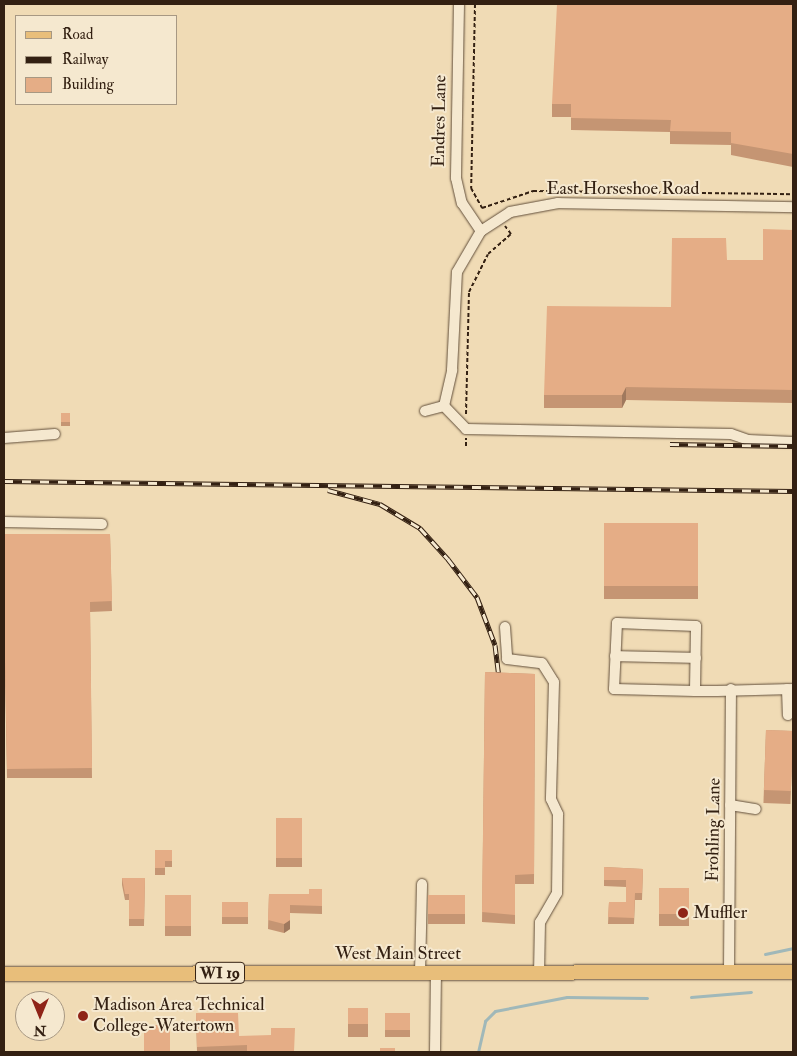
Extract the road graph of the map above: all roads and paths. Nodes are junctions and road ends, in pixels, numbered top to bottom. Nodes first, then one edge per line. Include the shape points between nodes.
1 (459, 4) edge
2 (475, 4) edge
3 (793, 194) edge
4 (494, 206) junction
5 (793, 207) edge
6 (500, 218) junction
7 (481, 231) junction
8 (444, 406) junction
9 (425, 411) dead end
10 (466, 429) junction
11 (55, 434) dead end
12 (4, 438) edge
13 (793, 442) edge
14 (466, 446) dead end
15 (4, 522) edge
16 (102, 524) dead end
17 (505, 627) dead end
18 (616, 656) junction
19 (696, 658) junction
20 (731, 689) junction
21 (790, 689) edge
22 (695, 691) junction
23 (788, 715) dead end
24 (730, 805) junction
25 (756, 809) dead end
26 (422, 884) dead end
27 (420, 972) junction
28 (436, 972) junction
29 (539, 972) junction
30 (729, 972) junction
31 (793, 972) edge
32 (4, 974) edge
33 (435, 1052) edge

1 - 7 street, Endres Lane via 456,178 462,203
2 - 4 path via 471,188 482,208
3 - 4 path via 533,191
4 - 6 path
5 - 6 street, East Horseshoe Road via 558,203 534,205
6 - 7 street, East Horseshoe Road
6 - 10 path via 511,234 488,254 469,292
7 - 8 street, East Horseshoe Road via 457,272 452,370
8 - 9 street
8 - 10 street
10 - 13 street via 731,434 748,440
10 - 14 path
11 - 12 street
15 - 16 street
17 - 29 street via 506,659 542,663 554,682 551,799 558,814 557,893 540,922
18 - 19 street
18 - 19 street via 616,623 696,626
18 - 22 street via 614,689
19 - 22 street
20 - 21 street
20 - 22 street
20 - 24 street, Frohling Lane
21 - 23 street
24 - 25 street
24 - 30 street, Frohling Lane
26 - 27 street
27 - 28 main road, West Main Street / WI 19
27 - 32 main road, West Main Street / WI 19
28 - 29 main road, West Main Street / WI 19
28 - 33 street
29 - 30 main road, West Main Street / WI 19
30 - 31 main road, West Main Street / WI 19

